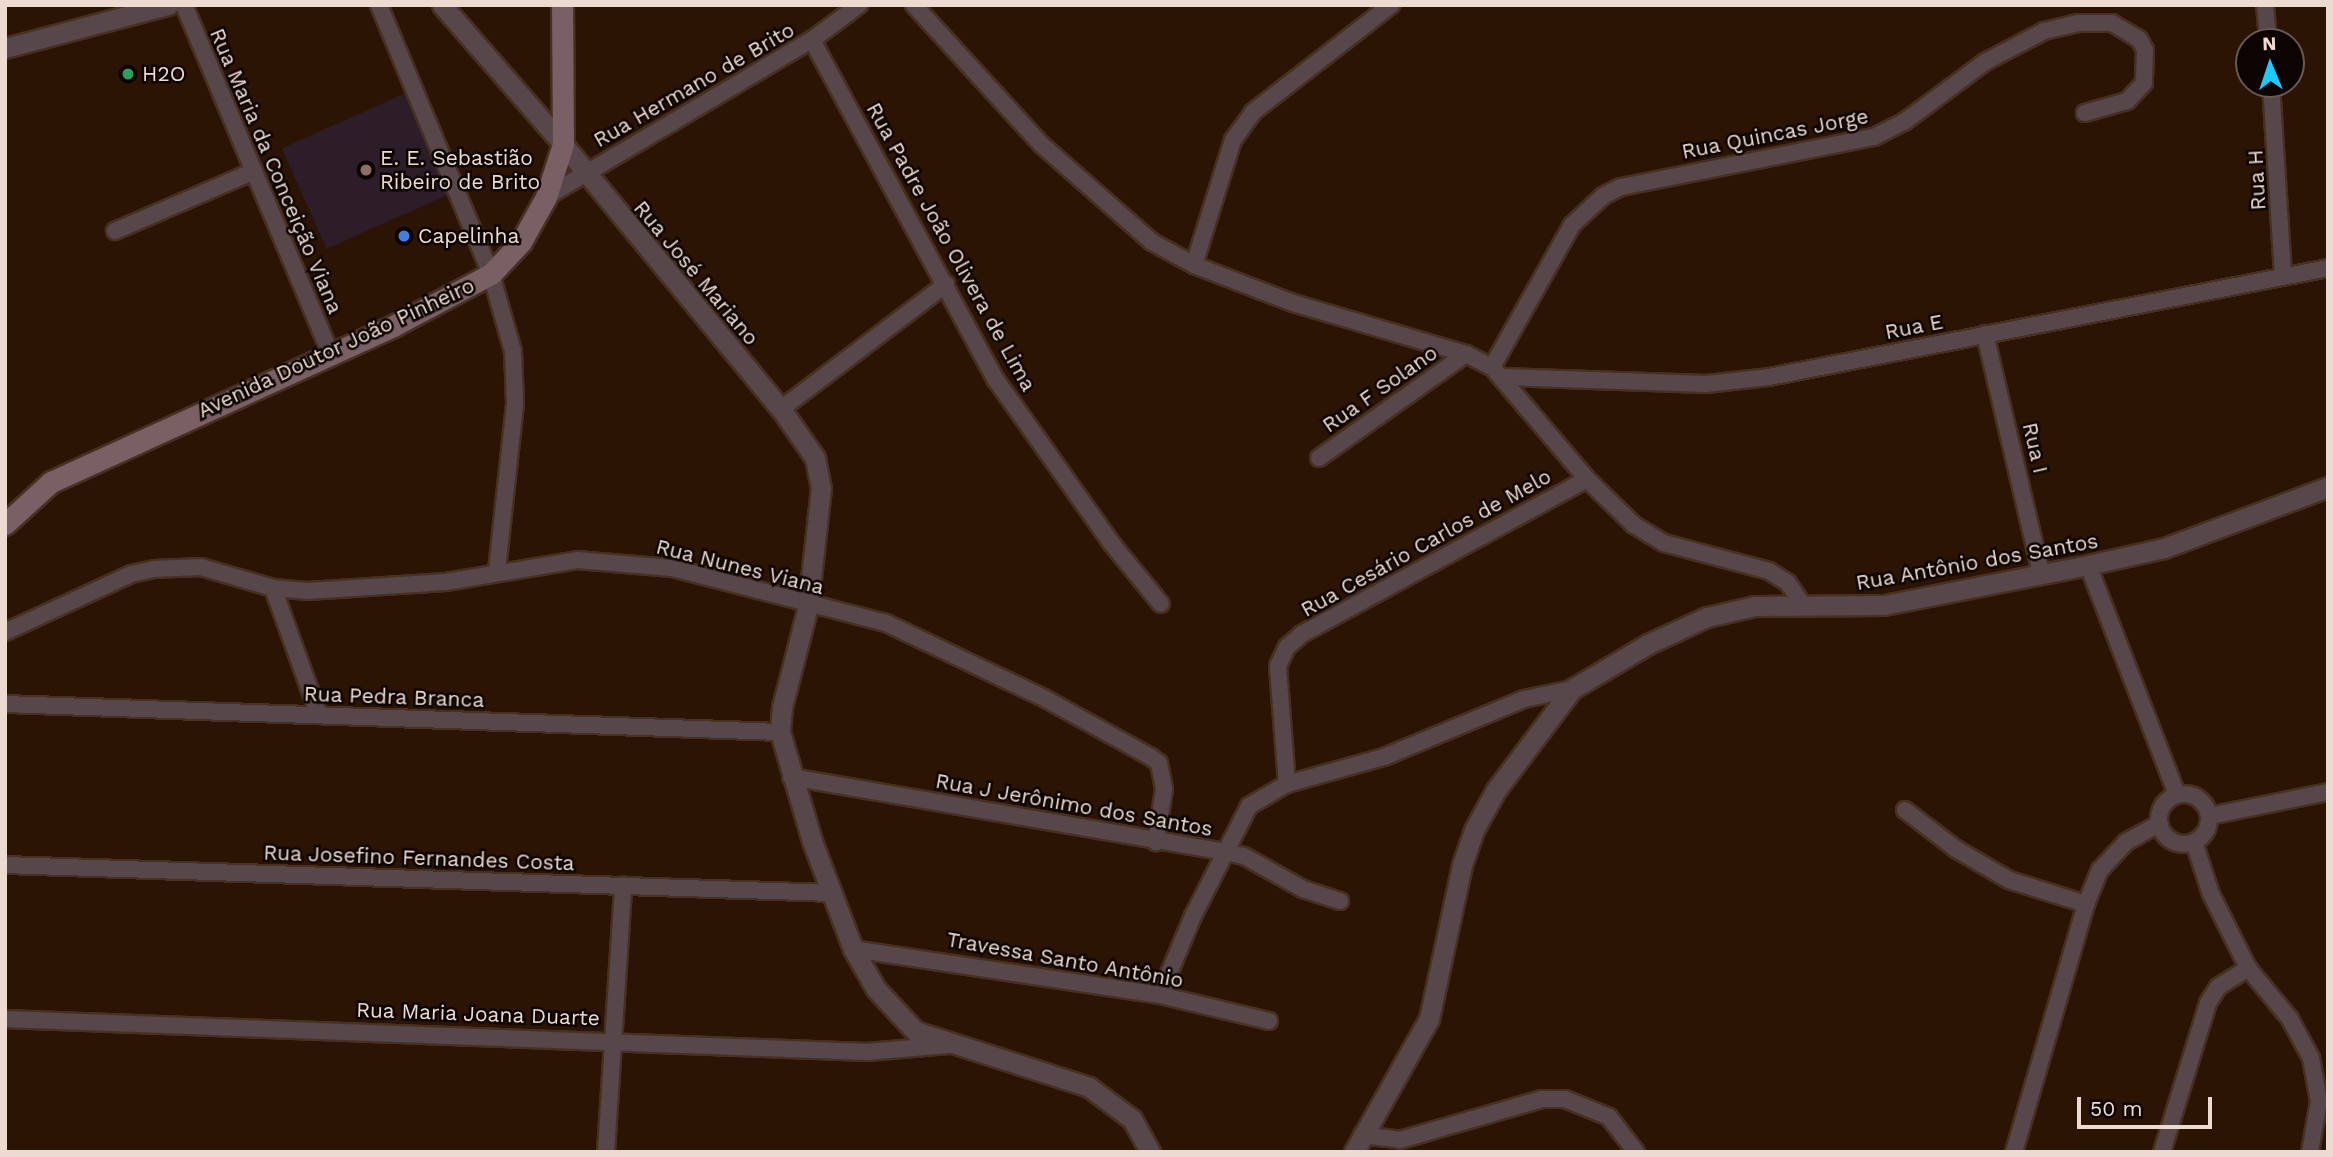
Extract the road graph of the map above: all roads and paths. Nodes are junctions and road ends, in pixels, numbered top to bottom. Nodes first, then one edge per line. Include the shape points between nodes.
1 (168, 5) edge
2 (184, 5) edge
3 (379, 5) edge
4 (442, 5) edge
5 (562, 5) edge
6 (859, 5) edge
7 (914, 5) edge
8 (1391, 5) edge
9 (2264, 5) edge
10 (2266, 28) edge
11 (812, 40) junction
12 (5, 48) edge
13 (2272, 98) edge
14 (2085, 113) dead end
15 (563, 144) junction
16 (254, 171) junction
17 (584, 174) junction
18 (547, 197) junction
19 (114, 231) dead end
20 (1194, 265) junction
21 (2328, 268) edge
22 (491, 274) junction
23 (2283, 275) junction
24 (946, 284) junction
25 (1985, 334) junction
26 (330, 353) junction
27 (1466, 355) junction
28 (1498, 372) junction
29 (781, 409) junction
30 (1319, 458) dead end
31 (1587, 479) junction
32 (2328, 487) edge
33 (5, 524) edge
34 (2088, 565) junction
35 (497, 571) junction
36 (2041, 572) junction
37 (272, 588) junction
38 (1161, 604) dead end
39 (1803, 605) junction
40 (808, 606) junction
41 (5, 632) edge
42 (1572, 689) junction
43 (5, 704) edge
44 (319, 715) junction
45 (780, 732) junction
46 (791, 777) junction
47 (1287, 784) junction
48 (2328, 792) edge
49 (2177, 794) junction
50 (1905, 810) dead end
51 (2209, 816) junction
52 (2159, 824) junction
53 (1156, 842) junction
54 (2194, 842) junction
55 (1224, 852) junction
56 (5, 865) edge
57 (623, 886) junction
58 (832, 893) junction
59 (1340, 901) dead end
60 (2086, 904) junction
61 (853, 949) junction
62 (2248, 968) junction
63 (1160, 995) junction
64 (5, 1018) edge
65 (1269, 1021) dead end
66 (614, 1040) junction
67 (949, 1045) junction
68 (1358, 1143) edge
69 (606, 1152) edge
70 (1150, 1152) edge
71 (1636, 1152) edge
72 (2014, 1152) edge
73 (2162, 1152) edge
74 (2310, 1152) edge

1 - 12 street
2 - 16 street, Rua Maria da Conceição Viana
3 - 22 street
4 - 15 street, Rua José Mariano
5 - 15 main road, Avenida Doutor João Pinheiro
6 - 11 street, Rua Hermano de Brito
7 - 20 street via 1042,145 1111,210 1152,242
8 - 20 street via 1253,112 1233,140
9 - 10 street
11 - 17 street, Rua Hermano de Brito
11 - 24 street, Rua Padre João Olivera de Lima
13 - 23 street, Rua H
14 - 28 street, Rua Quincas Jorge via 2127,101 2144,83 2145,50 2139,39 2112,23 2078,23 2044,31 1985,62 1904,122 1874,137 1621,187 1572,225
15 - 17 street, Rua José Mariano
15 - 18 main road, Avenida Doutor João Pinheiro
16 - 19 street
16 - 26 street, Rua Maria da Conceição Viana
17 - 18 street, Rua Hermano de Brito
17 - 29 street, Rua José Mariano
18 - 22 main road, Avenida Doutor João Pinheiro via 521,242
20 - 27 street via 1293,303
21 - 23 street, Rua E
22 - 26 main road, Avenida Doutor João Pinheiro via 451,299
22 - 35 street via 516,374
23 - 25 street, Rua E
24 - 29 street
24 - 38 street, Rua Padre João Olivera de Lima via 996,380 1112,544
25 - 28 street, Rua E via 1706,384
25 - 36 street, Rua I
26 - 33 main road, Avenida Doutor João Pinheiro via 51,482
27 - 28 street
27 - 30 street, Rua F Solano
28 - 31 street
29 - 40 street, Rua José Mariano via 815,458 820,475
31 - 39 street via 1646,534 1723,562 1769,572 1788,583
31 - 47 street, Rua Cesário Carlos de Melo via 1302,634 1287,647 1278,666
32 - 34 street, Rua Antônio dos Santos via 2164,548
34 - 36 street, Rua Antônio dos Santos
34 - 49 street
35 - 37 street, Rua Nunes Viana via 446,582 308,591
35 - 40 street, Rua Nunes Viana via 578,559 620,561 672,568
36 - 39 street, Rua Antônio dos Santos via 1884,605
37 - 41 street, Rua Nunes Viana via 201,567 154,569 131,574
37 - 44 street
39 - 42 street, Rua Antônio dos Santos via 1755,606 1707,617 1648,644
40 - 45 street
40 - 53 street, Rua Nunes Viana via 886,622 1044,698 1151,757 1163,774 1164,789
42 - 47 street via 1524,699 1384,757
42 - 68 street, Rua Antônio dos Santos via 1496,790 1475,831 1462,865 1429,1019
43 - 44 street, Rua Pedra Branca
44 - 45 street, Rua Pedra Branca
45 - 46 street
46 - 53 street, Rua J Jerônimo dos Santos
46 - 58 street
47 - 55 street via 1249,806
48 - 51 street
49 - 51 street via 2195,796
49 - 52 street via 2163,804
50 - 60 street via 1956,849 2009,880
51 - 54 street via 2206,832
52 - 54 street via 2172,841
52 - 60 street via 2126,842 2100,870
53 - 55 street, Rua J Jerônimo dos Santos
54 - 62 street via 2211,894
55 - 59 street, Rua J Jerônimo dos Santos via 1244,856 1303,889
55 - 63 street
56 - 57 street, Rua Josefino Fernandes Costa
57 - 58 street, Rua Josefino Fernandes Costa
57 - 66 street
58 - 61 street
60 - 72 street
61 - 63 street, Travessa Santo Antônio
61 - 67 street via 892,1010 915,1031
62 - 73 street via 2232,976 2208,1003
62 - 74 street via 2290,1018 2312,1058 2319,1101
63 - 65 street, Travessa Santo Antônio
64 - 66 street, Rua Maria Joana Duarte
66 - 67 street, Rua Maria Joana Duarte via 867,1052
66 - 69 street
67 - 70 street via 1012,1059 1089,1087 1132,1119
68 - 71 street via 1400,1140 1542,1099 1565,1099 1589,1105 1609,1117

